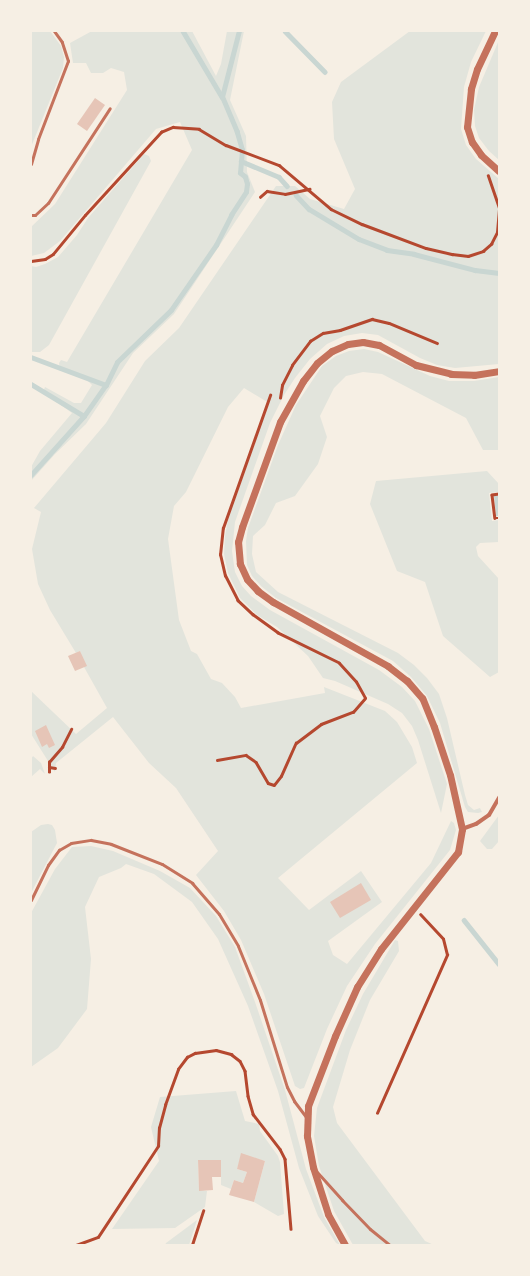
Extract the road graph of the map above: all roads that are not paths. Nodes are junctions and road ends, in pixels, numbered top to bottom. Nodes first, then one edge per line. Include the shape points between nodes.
1 (54, 31) edge
2 (495, 31) edge
3 (110, 108) dead end
4 (31, 164) edge
5 (499, 171) edge
6 (31, 215) edge
7 (499, 371) edge
8 (499, 798) edge
9 (462, 829) junction
10 (31, 900) edge
11 (308, 1119) junction
12 (313, 1167) junction
13 (345, 1245) edge
14 (390, 1245) edge

1 - 4 lane via 62,42 68,61 38,138
2 - 5 street via 477,69 467,127 472,142 481,155
3 - 6 lane via 48,203 35,215
7 - 9 street via 474,375 439,372 416,365 379,345 363,342 348,344 332,351 317,363 303,381 280,422 238,542 240,564 247,579 258,591 273,602 388,666 422,698 450,775
8 - 9 street via 489,815 476,824
9 - 11 street via 458,852 380,949 357,987 317,1080 308,1106
10 - 11 lane via 48,864 59,850 72,843 92,840 112,844 155,861 192,883 219,914 238,946 260,1000 287,1087
11 - 12 street via 307,1136
12 - 13 street via 328,1214
12 - 14 lane via 346,1205

